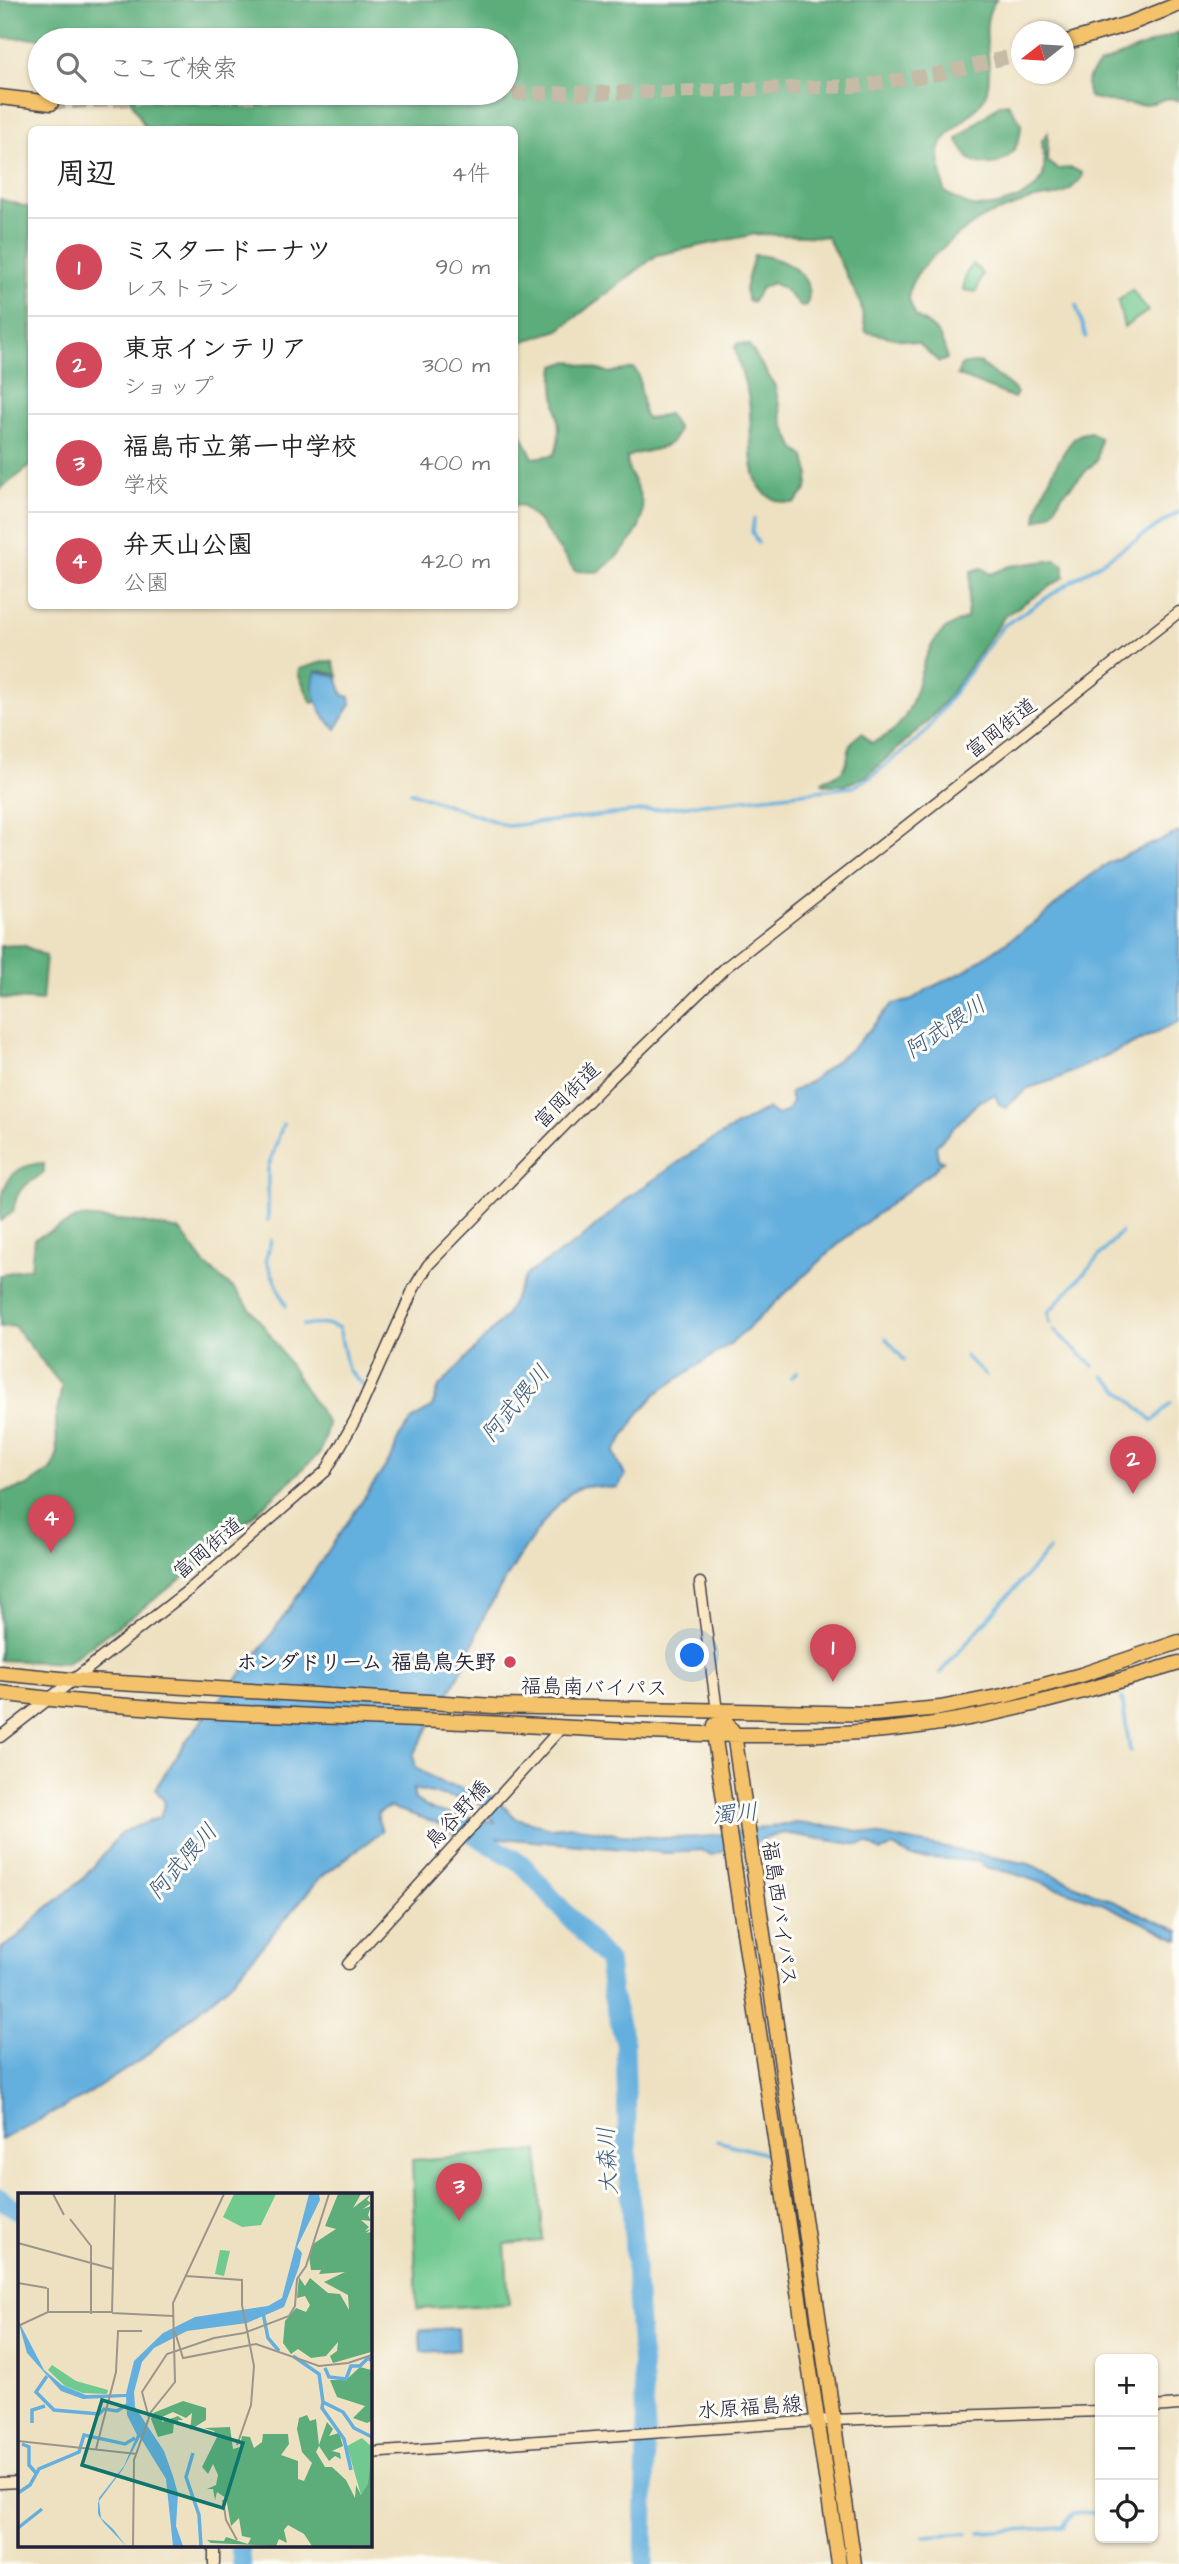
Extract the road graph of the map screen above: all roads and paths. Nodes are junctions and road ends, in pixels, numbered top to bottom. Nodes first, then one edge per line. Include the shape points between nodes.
1 (1179, 4) edge
2 (1074, 40) edge
3 (0, 97) edge
4 (28, 100) edge
5 (1179, 612) edge
6 (700, 1583) dead end
7 (1179, 1642) edge
8 (1179, 1663) edge
9 (0, 1673) edge
10 (71, 1680) junction
11 (0, 1693) edge
12 (50, 1699) junction
13 (718, 1711) junction
14 (563, 1726) junction
15 (714, 1733) junction
16 (734, 1733) junction
17 (0, 1737) edge
18 (348, 1964) dead end
19 (1179, 2404) edge
20 (1158, 2406) edge
21 (1095, 2411) edge
22 (824, 2421) junction
23 (371, 2453) edge
24 (18, 2482) edge
25 (0, 2483) edge
26 (214, 2546) edge
27 (846, 2561) edge
28 (214, 2564) edge

1 - 2 highway
3 - 4 highway
5 - 10 street, 富岡街道 via 726,967 428,1265 326,1471 190,1589
6 - 13 street
7 - 13 highway, 福島南バイパス via 1050,1684 940,1708 874,1714
8 - 16 highway, 福島南バイパス via 968,1718 832,1734
9 - 10 highway, 福島南バイパス
10 - 12 street, 富岡街道
10 - 13 highway, 福島南バイパス via 494,1706
11 - 12 highway, 福島南バイパス
12 - 14 highway, 福島南バイパス via 130,1708
12 - 17 street, 富岡街道
13 - 15 highway, 福島西バイパス
13 - 16 highway, 福島西バイパス
14 - 15 highway, 福島南バイパス
14 - 18 street, 鳥谷野橋
15 - 16 highway, 福島南バイパス
15 - 22 highway, 福島西バイパス
16 - 22 highway, 福島西バイパス
19 - 20 street
21 - 22 street, 水原福島線
22 - 23 street, 水原福島線
22 - 27 highway, 福島西バイパス
24 - 25 street
26 - 28 street

